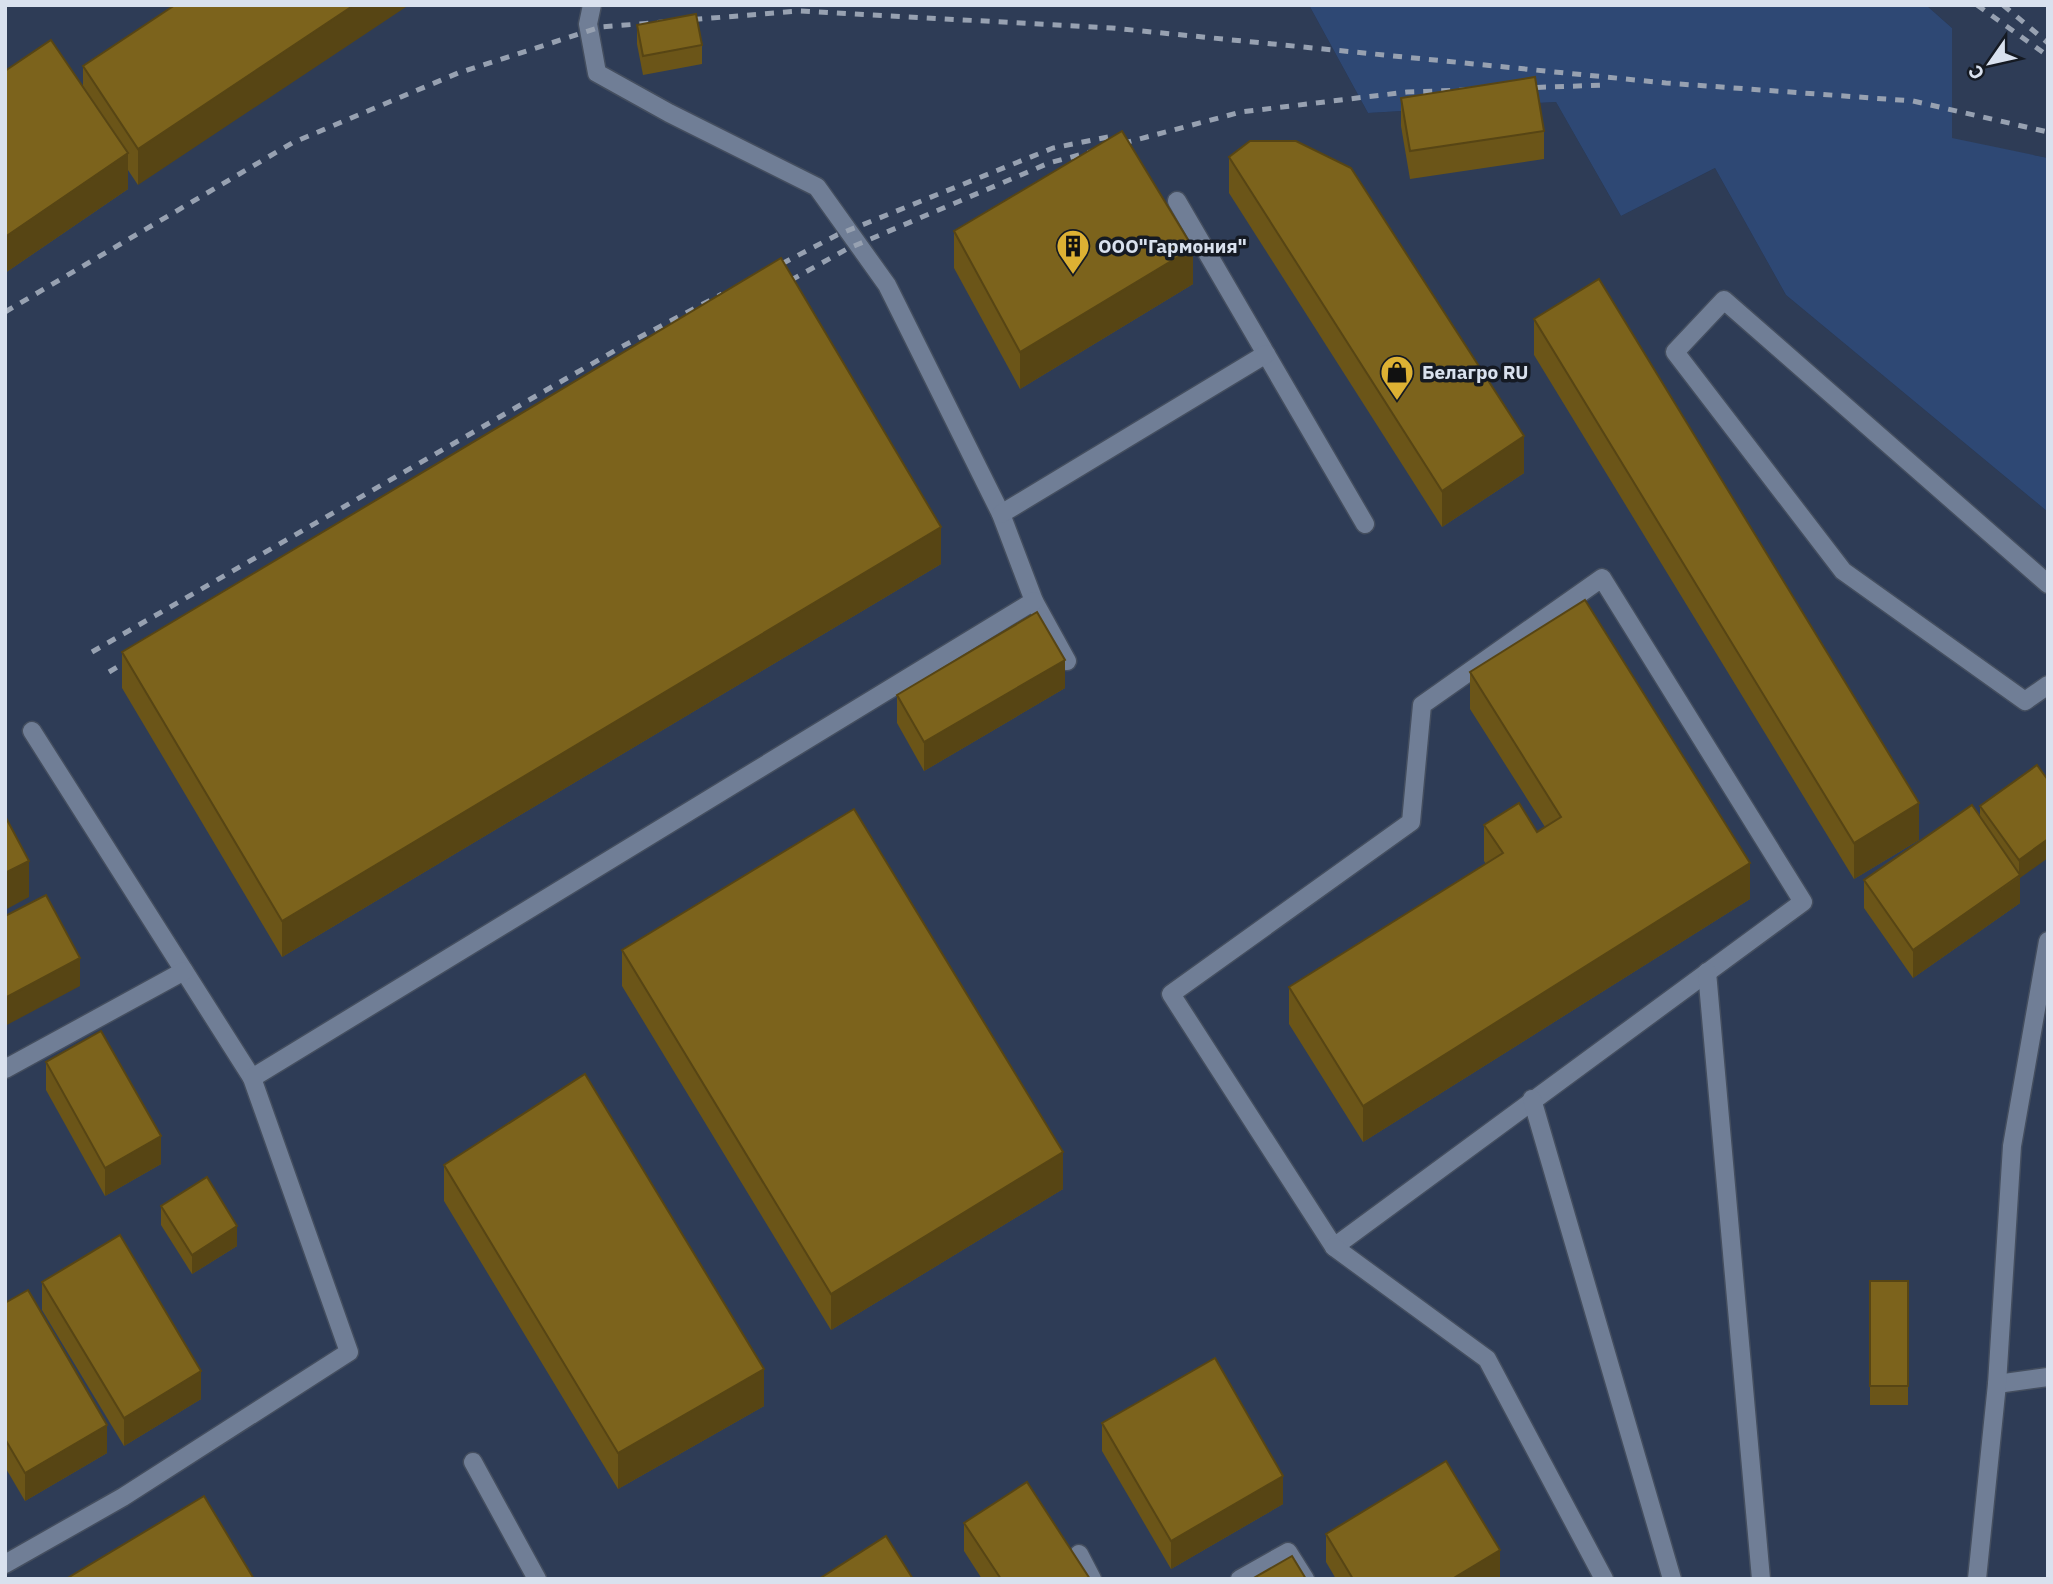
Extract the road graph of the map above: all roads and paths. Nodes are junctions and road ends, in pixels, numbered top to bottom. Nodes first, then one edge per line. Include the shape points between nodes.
1 (592, 5) edge
2 (1177, 201) dead end
3 (1266, 355) junction
4 (1002, 514) junction
5 (1365, 524) dead end
6 (2048, 584) edge
7 (1034, 601) junction
8 (1067, 661) edge
9 (2048, 685) edge
10 (33, 731) dead end
11 (2047, 949) edge
12 (184, 971) junction
13 (1707, 972) junction
14 (5, 1069) edge
15 (252, 1078) junction
16 (1532, 1100) junction
17 (1334, 1247) junction
18 (2048, 1377) edge
19 (1997, 1384) junction
20 (473, 1462) dead end
21 (1079, 1554) dead end
22 (5, 1564) edge
23 (537, 1579) edge
24 (1092, 1579) edge
25 (1240, 1579) edge
26 (1305, 1579) edge
27 (1604, 1579) edge
28 (1672, 1579) edge
29 (1761, 1579) edge
30 (1977, 1579) edge

1 - 4 lane via 588,24 597,73 817,187 887,285
2 - 3 lane
3 - 4 lane
3 - 5 lane
4 - 7 lane
6 - 9 lane via 1724,300 1675,352 1843,571 2025,701
7 - 8 lane
7 - 15 lane
10 - 12 lane
11 - 19 lane via 2012,1146
12 - 14 lane
12 - 15 lane
13 - 16 lane
13 - 17 lane via 1803,902 1602,578 1422,705 1411,822 1171,994
13 - 29 lane
15 - 22 lane via 349,1352 122,1497
16 - 17 lane
16 - 28 lane
17 - 27 lane via 1487,1359
18 - 19 lane
19 - 30 lane
20 - 23 lane
21 - 24 lane
25 - 26 lane via 1288,1552

